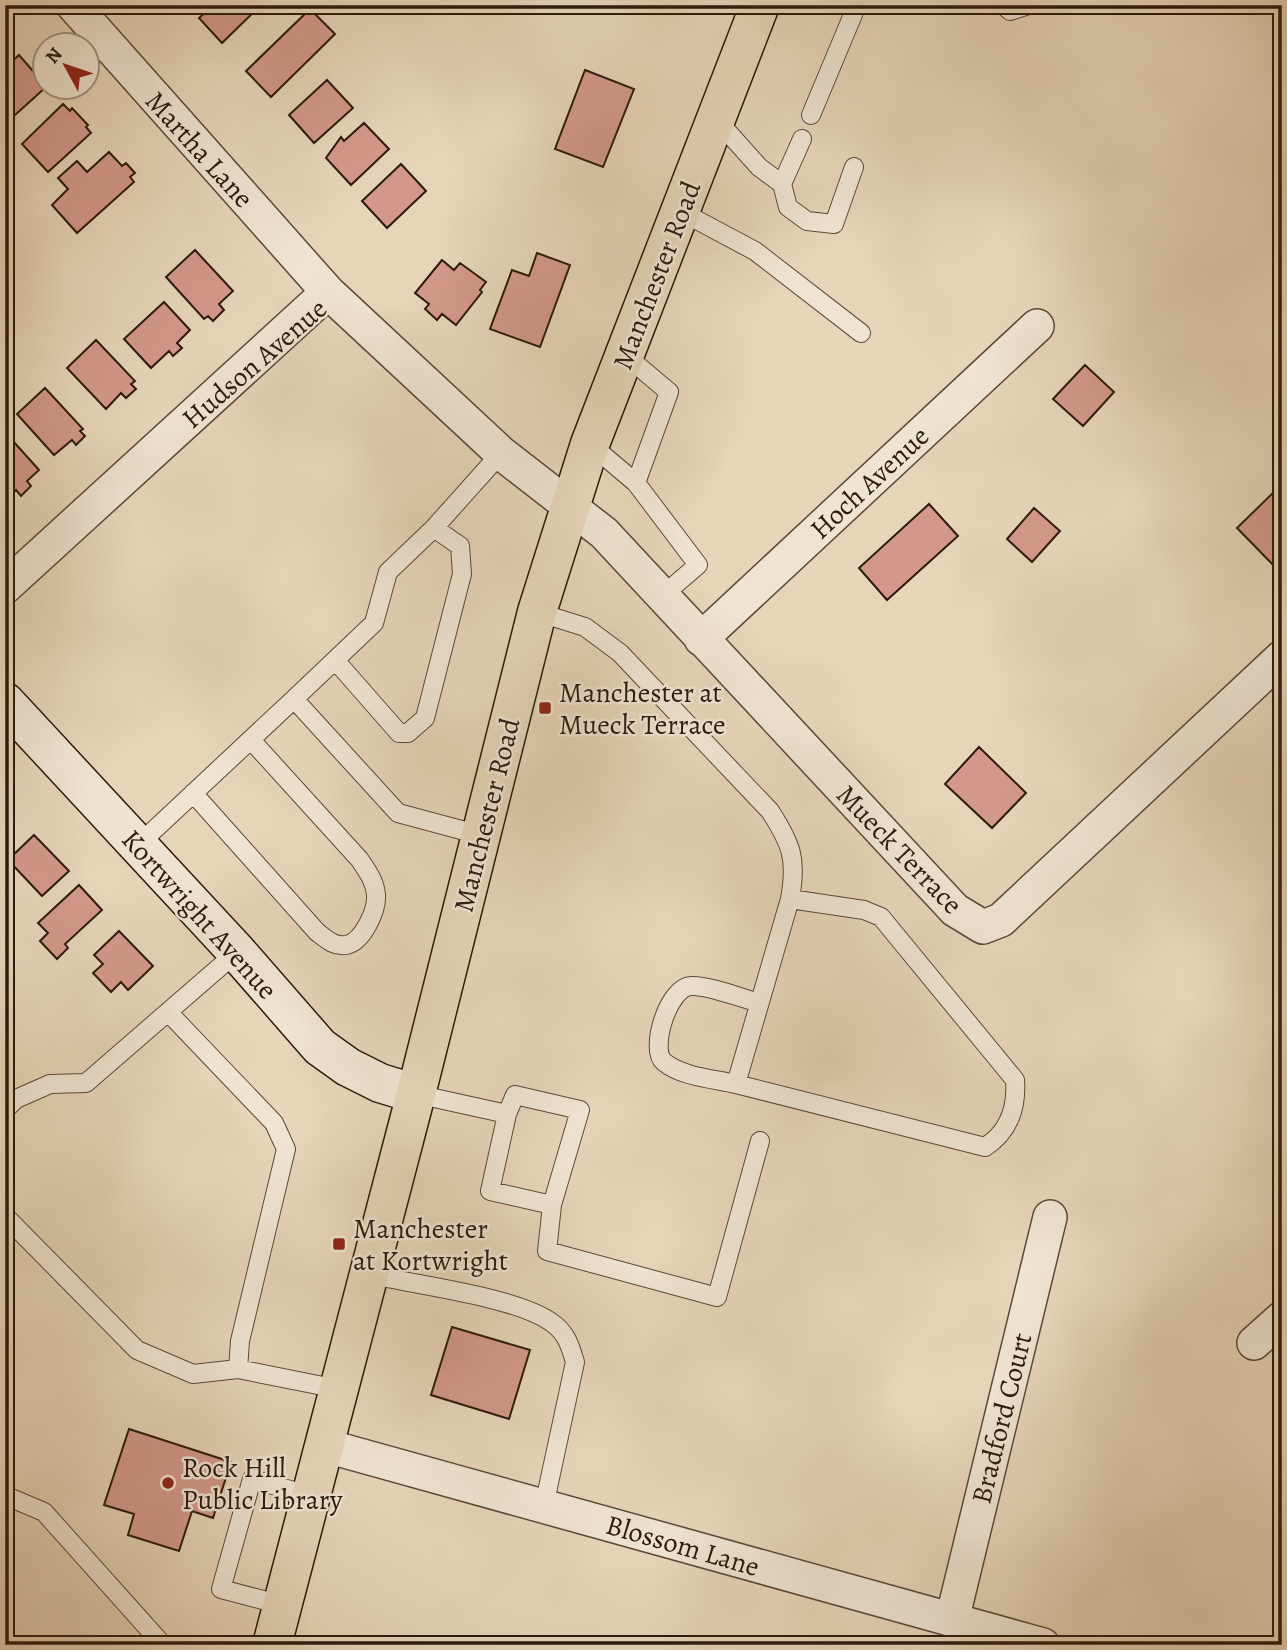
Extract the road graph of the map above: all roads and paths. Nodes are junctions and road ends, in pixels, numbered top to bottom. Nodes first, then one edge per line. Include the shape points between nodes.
1 (73, 5) edge
2 (761, 5) edge
3 (857, 5) edge
4 (1003, 5) edge
5 (1029, 5) edge
6 (811, 115) dead end
7 (716, 119) junction
8 (802, 139) dead end
9 (854, 167) dead end
10 (782, 184) junction
11 (680, 211) junction
12 (328, 292) junction
13 (1037, 326) dead end
14 (861, 333) dead end
15 (625, 355) junction
16 (590, 444) junction
17 (501, 453) junction
18 (636, 483) junction
19 (569, 506) junction
20 (434, 528) junction
21 (5, 587) edge
22 (662, 596) junction
23 (537, 612) junction
24 (701, 639) junction
25 (1282, 657) edge
26 (335, 660) junction
27 (295, 699) junction
28 (5, 702) edge
29 (251, 740) junction
30 (193, 793) junction
31 (480, 835) junction
32 (138, 845) junction
33 (790, 899) junction
34 (237, 952) junction
35 (759, 1003) junction
36 (168, 1012) junction
37 (736, 1084) junction
38 (416, 1094) junction
39 (5, 1110) edge
40 (507, 1114) junction
41 (760, 1142) dead end
42 (552, 1205) junction
43 (5, 1216) edge
44 (1050, 1217) dead end
45 (367, 1274) junction
46 (1282, 1318) edge
47 (1254, 1343) dead end
48 (239, 1368) junction
49 (338, 1389) junction
50 (323, 1445) junction
51 (311, 1496) junction
52 (5, 1503) edge
53 (544, 1506) junction
54 (282, 1605) junction
55 (953, 1619) junction
56 (163, 1645) edge
57 (272, 1645) edge
58 (1043, 1645) edge

1 - 12 street, Martha Lane
2 - 7 main road, Manchester Road
3 - 6 lane
4 - 5 lane via 1010,11
7 - 10 lane via 759,167
7 - 11 main road, Manchester Road
8 - 10 lane
9 - 10 lane via 834,224 807,221 788,207
11 - 14 lane via 755,251
11 - 15 main road, Manchester Road
12 - 17 street, Hudson Avenue
12 - 21 street, Hudson Avenue
13 - 24 street, Hoch Avenue
15 - 16 main road, Manchester Road
15 - 18 lane via 669,392
16 - 18 lane
16 - 19 main road, Manchester Road
17 - 19 street, Hudson Avenue
17 - 20 lane
18 - 22 lane via 698,565
19 - 22 street, Mueck Terrace via 604,533
19 - 23 main road, Manchester Road
20 - 26 lane via 388,572 374,623
20 - 26 lane via 460,546 461,574 425,718 408,733 399,733
22 - 24 street, Mueck Terrace
23 - 31 main road, Manchester Road
23 - 33 lane via 585,627 620,653 770,811 790,841 795,869
24 - 25 street, Mueck Terrace via 955,910 983,928 1001,920
26 - 27 lane
27 - 29 lane
27 - 31 lane via 398,813
28 - 32 street, Kortwright Avenue
29 - 30 lane
29 - 30 lane via 373,880 376,897 359,938 348,945 332,944 317,932
30 - 32 lane
31 - 38 main road, Manchester Road
32 - 34 street, Kortwright Avenue
33 - 35 lane
33 - 37 lane via 864,910 881,917 1015,1080 1016,1099 1008,1124 998,1139 985,1147
34 - 36 lane
34 - 38 street, Kortwright Avenue via 332,1057 380,1083
35 - 37 lane
35 - 37 lane via 691,986 671,998 657,1049 662,1061 675,1069
36 - 39 lane via 86,1083 50,1084
36 - 48 lane via 274,1123 286,1149 240,1341
38 - 40 lane
38 - 45 main road, Manchester Road
40 - 42 lane via 490,1191
40 - 42 lane via 515,1095 580,1110
41 - 42 lane via 717,1297 547,1251
43 - 48 lane via 137,1350 193,1374
44 - 55 street, Bradford Court
45 - 49 main road, Manchester Road
45 - 53 lane via 528,1309 552,1322 569,1340 575,1362
46 - 47 street
48 - 49 lane
49 - 50 main road, Manchester Road
50 - 51 main road, Manchester Road
50 - 53 street, Blossom Lane
51 - 54 main road, Manchester Road
51 - 54 lane via 252,1479 221,1589
52 - 56 lane via 11,1498 44,1511
53 - 55 street, Blossom Lane
54 - 57 main road, Manchester Road
55 - 58 street, Blossom Lane

